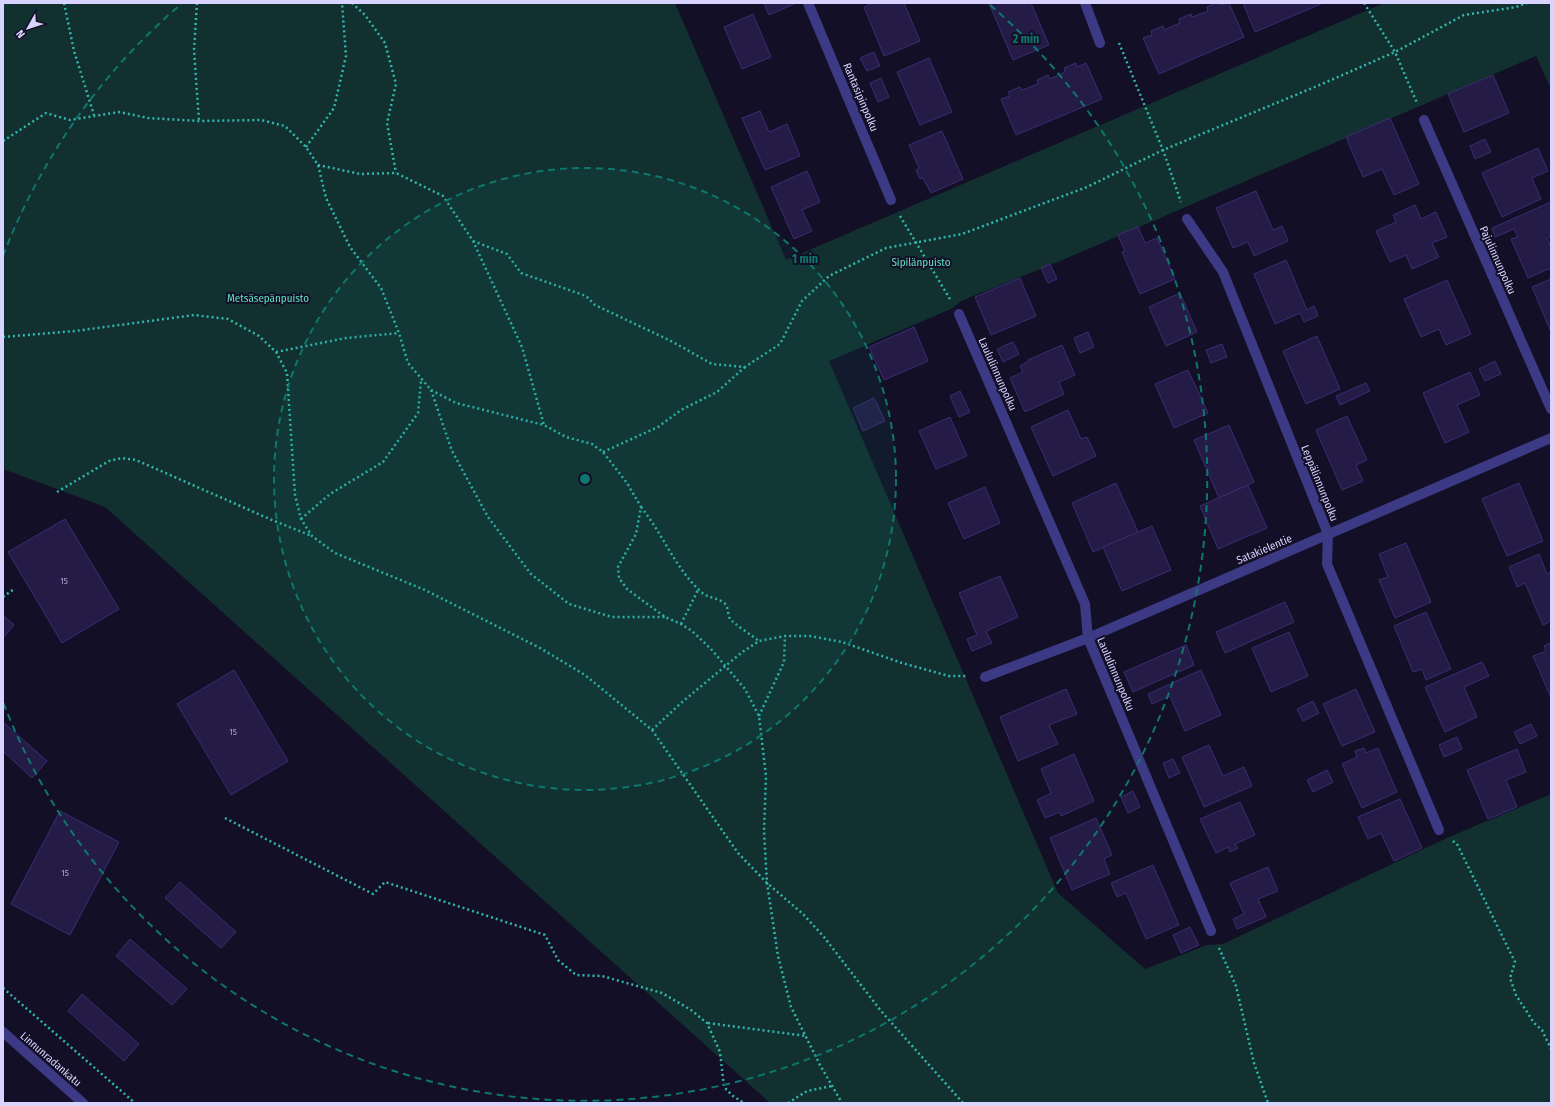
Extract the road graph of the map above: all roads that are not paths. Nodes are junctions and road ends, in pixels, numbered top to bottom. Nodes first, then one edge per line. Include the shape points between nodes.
1 (808, 3) edge
2 (1085, 3) edge
3 (1100, 43) road end
4 (1424, 120) road end
5 (891, 200) road end
6 (1187, 219) road end
7 (959, 314) road end
8 (1551, 409) edge
9 (1551, 438) edge
10 (1328, 534) junction
11 (1088, 638) junction
12 (985, 677) road end
13 (1439, 830) road end
14 (1211, 931) road end
15 (3, 1032) edge
16 (84, 1103) edge

1 - 5 street, Rantasipinpolku
2 - 3 street
4 - 8 street, Pajulinnunpolku
6 - 10 street, Leppälinnunpolku via 1223,272
7 - 11 street, Laululinnunpolku via 1085,604
9 - 10 street, Satakielentie
10 - 11 street, Satakielentie
10 - 13 street, Leppälinnunpolku via 1327,564
11 - 12 street, Satakielentie
11 - 14 street, Laululinnunpolku
15 - 16 street, Linnunradankatu

